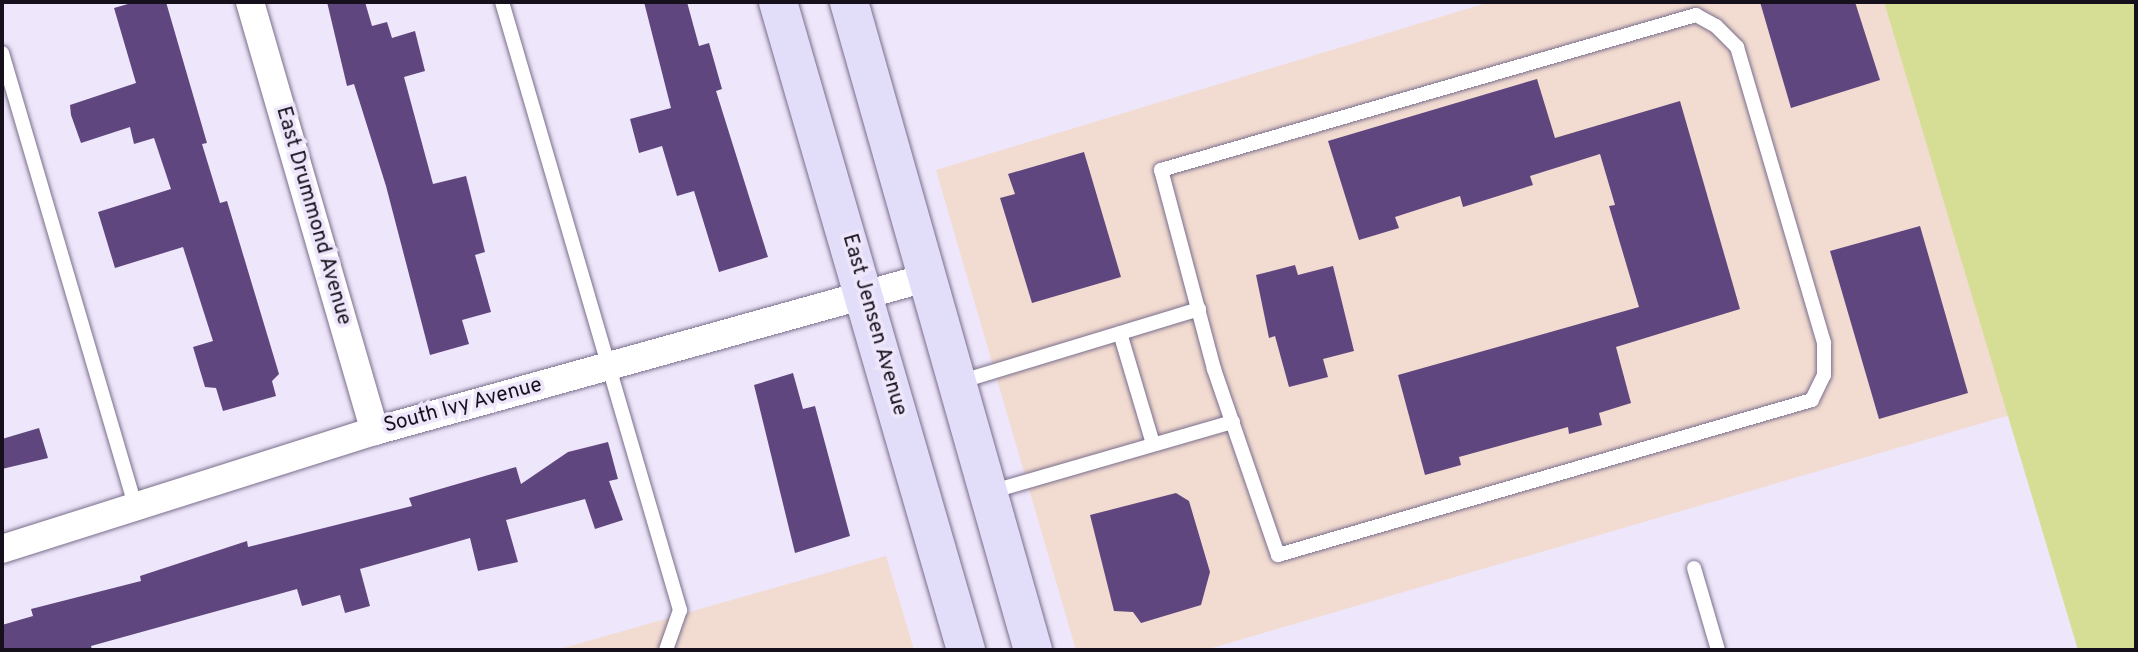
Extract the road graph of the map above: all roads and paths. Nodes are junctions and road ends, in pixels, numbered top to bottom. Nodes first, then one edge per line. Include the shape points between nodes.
1 (250, 2) edge
2 (502, 2) edge
3 (778, 2) edge
4 (849, 2) edge
5 (2, 53) edge
6 (929, 276) junction
7 (866, 295) junction
8 (1199, 309) junction
9 (1120, 333) junction
10 (609, 366) junction
11 (959, 382) junction
12 (1233, 422) junction
13 (375, 431) junction
14 (1153, 444) junction
15 (990, 492) junction
16 (136, 507) junction
17 (2, 549) edge
18 (1694, 568) dead end
19 (666, 650) edge
20 (966, 650) edge
21 (1033, 650) edge
22 (1718, 650) edge

1 - 13 street, East Drummond Avenue
2 - 10 lane
3 - 7 main road, East Jensen Avenue
4 - 6 main road
5 - 16 lane
6 - 7 street, South Ivy Avenue
6 - 11 main road
7 - 10 street, South Ivy Avenue
7 - 20 main road, East Jensen Avenue
8 - 9 lane
8 - 12 lane
8 - 12 lane via 1161,170 1673,18 1696,15 1716,26 1737,47 1824,343 1824,375 1812,400 1278,555
9 - 11 lane
9 - 14 lane
10 - 13 street, South Ivy Avenue
10 - 19 lane via 680,610
11 - 15 main road
12 - 14 lane
13 - 16 street, South Ivy Avenue
14 - 15 lane
15 - 21 main road
16 - 17 street, South Ivy Avenue
18 - 22 lane

